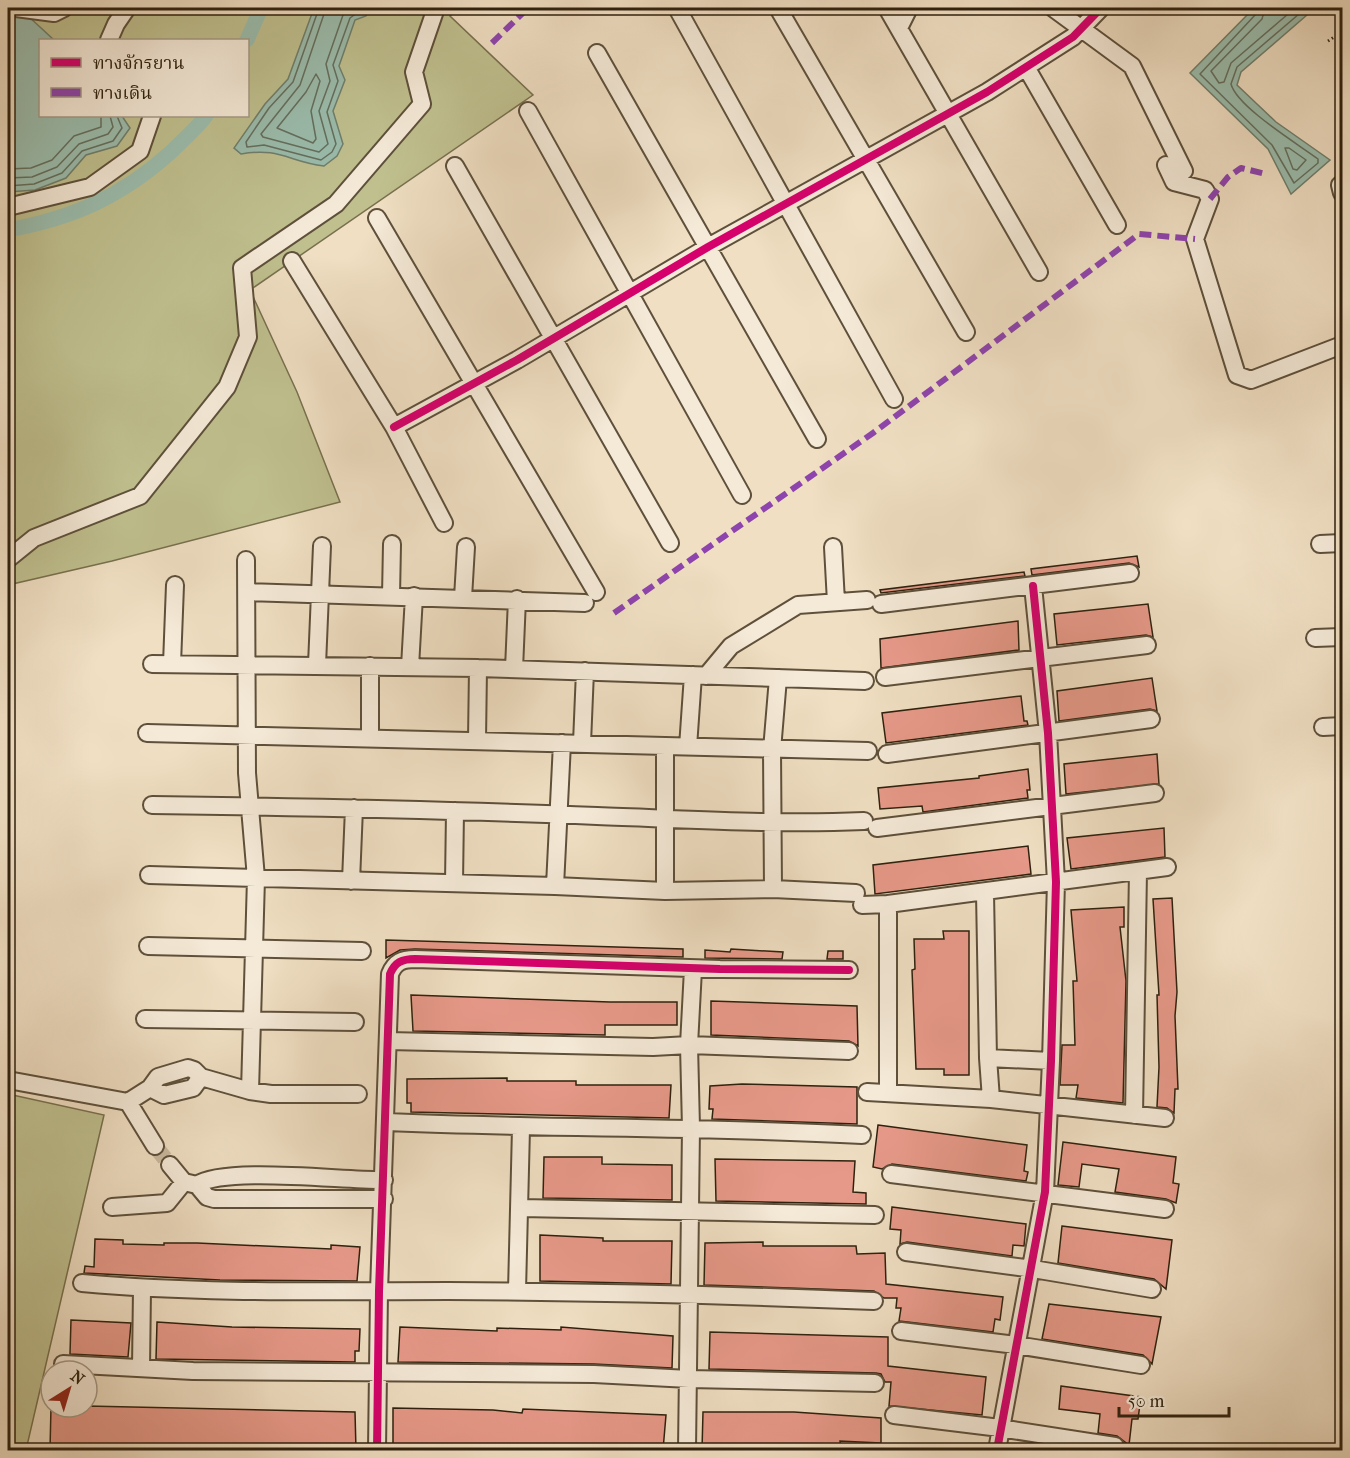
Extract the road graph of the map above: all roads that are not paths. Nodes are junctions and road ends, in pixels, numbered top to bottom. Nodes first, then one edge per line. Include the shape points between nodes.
1 (16, 8) edge
2 (64, 8) edge
3 (127, 8) edge
4 (436, 8) edge
5 (677, 8) edge
6 (778, 8) edge
7 (887, 8) edge
8 (909, 8) edge
9 (1053, 8) edge
10 (1101, 8) edge
11 (899, 28) junction
12 (1083, 28) junction
13 (110, 39) edge
14 (597, 53) dead end
15 (1026, 68) junction
16 (528, 111) dead end
17 (948, 114) junction
18 (152, 117) edge
19 (866, 159) junction
20 (1166, 165) dead end
21 (455, 166) dead end
22 (1184, 171) dead end
23 (786, 204) junction
24 (8, 207) edge
25 (377, 218) dead end
26 (1117, 225) dead end
27 (708, 247) junction
28 (292, 261) dead end
29 (1039, 272) dead end
30 (630, 293) junction
31 (966, 332) dead end
32 (553, 338) junction
33 (1342, 345) edge
34 (474, 383) junction
35 (894, 399) dead end
36 (394, 427) junction
37 (817, 439) dead end
38 (742, 495) dead end
39 (444, 523) dead end
40 (670, 543) dead end
41 (1342, 543) edge
42 (392, 544) dead end
43 (1320, 544) dead end
44 (322, 546) dead end
45 (466, 547) dead end
46 (833, 547) dead end
47 (8, 559) edge
48 (246, 560) dead end
49 (1130, 573) dead end
50 (175, 585) dead end
51 (1033, 586) junction
52 (247, 592) junction
53 (320, 594) junction
54 (391, 596) junction
55 (414, 596) junction
56 (463, 598) junction
57 (517, 599) junction
58 (836, 602) junction
59 (1342, 637) edge
60 (1315, 638) dead end
61 (1146, 645) dead end
62 (1040, 657) junction
63 (152, 664) dead end
64 (172, 664) junction
65 (247, 664) junction
66 (317, 665) junction
67 (370, 666) junction
68 (410, 667) junction
69 (478, 668) junction
70 (514, 669) junction
71 (585, 671) junction
72 (699, 676) junction
73 (885, 677) dead end
74 (778, 678) junction
75 (866, 681) dead end
76 (1151, 719) dead end
77 (1342, 726) edge
78 (1323, 727) dead end
79 (147, 733) dead end
80 (1048, 733) junction
81 (247, 734) junction
82 (370, 738) junction
83 (477, 740) junction
84 (562, 743) junction
85 (582, 743) junction
86 (665, 746) junction
87 (688, 747) junction
88 (772, 750) junction
89 (868, 751) dead end
90 (888, 754) dead end
91 (1155, 793) dead end
92 (152, 805) dead end
93 (251, 806) junction
94 (354, 808) junction
95 (1052, 808) junction
96 (455, 811) junction
97 (560, 815) junction
98 (666, 820) junction
99 (770, 822) junction
100 (1167, 867) dead end
101 (1138, 871) junction
102 (149, 875) dead end
103 (256, 878) junction
104 (351, 881) junction
105 (1056, 882) junction
106 (454, 883) junction
107 (555, 886) junction
108 (773, 889) junction
109 (665, 891) junction
110 (985, 893) junction
111 (888, 904) junction
112 (148, 946) dead end
113 (254, 949) junction
114 (362, 951) dead end
115 (693, 969) junction
116 (849, 970) dead end
117 (145, 1018) dead end
118 (252, 1019) junction
119 (355, 1022) dead end
120 (388, 1041) junction
121 (689, 1045) junction
122 (849, 1051) dead end
123 (988, 1058) junction
124 (1052, 1060) junction
125 (8, 1080) edge
126 (250, 1091) junction
127 (867, 1092) dead end
128 (888, 1093) junction
129 (358, 1094) dead end
130 (992, 1100) junction
131 (128, 1102) junction
132 (1049, 1106) junction
133 (1134, 1115) junction
134 (1165, 1118) dead end
135 (387, 1122) junction
136 (521, 1128) junction
137 (691, 1128) junction
138 (862, 1135) dead end
139 (155, 1146) tunnel mouth
140 (170, 1165) tunnel mouth
141 (891, 1174) dead end
142 (384, 1180) junction
143 (190, 1183) junction
144 (1045, 1192) junction
145 (384, 1199) junction
146 (112, 1207) dead end
147 (521, 1208) junction
148 (689, 1209) junction
149 (1165, 1209) dead end
150 (875, 1215) dead end
151 (906, 1252) dead end
152 (1033, 1269) junction
153 (82, 1283) dead end
154 (142, 1288) junction
155 (1152, 1289) dead end
156 (379, 1291) junction
157 (517, 1291) junction
158 (688, 1293) junction
159 (874, 1300) dead end
160 (901, 1331) dead end
161 (1017, 1345) junction
162 (1141, 1365) dead end
163 (99, 1366) edge
164 (141, 1368) junction
165 (379, 1371) junction
166 (689, 1379) junction
167 (875, 1383) dead end
168 (894, 1415) dead end
169 (1000, 1428) junction
170 (1115, 1446) dead end
171 (376, 1450) edge
172 (687, 1450) edge
173 (997, 1450) edge

1 - 2 street via 54,13
3 - 13 street
4 - 47 street via 414,72 422,104 336,204 242,268 248,337 227,387 140,496 34,538
5 - 23 street
6 - 19 street
7 - 11 street
8 - 11 street
9 - 12 street
10 - 12 street
11 - 17 street
12 - 15 street
12 - 22 street via 1132,66
14 - 27 street
15 - 17 street
15 - 26 street
16 - 30 street
17 - 19 street
17 - 29 street
18 - 24 street via 140,151 90,187
19 - 23 street
19 - 31 street
20 - 33 street via 1174,182 1204,190 1210,199 1195,239 1237,375 1251,380
21 - 32 street
23 - 27 street
23 - 35 street
25 - 34 street
27 - 30 street
27 - 37 street
28 - 36 street
30 - 32 street
30 - 38 street
32 - 34 street
32 - 40 street
34 - 36 street
34 - 57 street via 590,597
36 - 39 street
41 - 43 street
42 - 54 street
44 - 53 street
45 - 56 street
46 - 58 street
48 - 52 street
49 - 51 street
50 - 64 street
51 - 58 street via 874,602
51 - 62 street
52 - 53 street
52 - 65 street
53 - 54 street
53 - 66 street
54 - 55 street
55 - 56 street
55 - 68 street
56 - 57 street
57 - 70 street
58 - 72 street via 798,605 731,646
59 - 60 street
61 - 62 street
62 - 73 street
62 - 80 street
63 - 64 street
64 - 65 street
65 - 66 street
65 - 81 street
66 - 67 street
67 - 68 street
67 - 82 street
68 - 69 street
69 - 70 street
69 - 83 street
70 - 71 street
71 - 72 street
71 - 85 street
72 - 74 street
72 - 87 street
74 - 75 street
74 - 88 street
76 - 80 street
77 - 78 street
79 - 81 street
80 - 90 street
80 - 95 street
81 - 82 street
81 - 93 street
82 - 83 street
83 - 84 street
84 - 85 street
84 - 97 street
85 - 86 street
86 - 87 street
86 - 98 street
87 - 88 street
88 - 89 street
88 - 99 street
91 - 95 street
92 - 93 street
93 - 94 street
93 - 103 street
94 - 96 street
94 - 104 street
95 - 99 street via 870,824
95 - 105 street
96 - 97 street
96 - 106 street
97 - 98 street
97 - 107 street
98 - 99 street
98 - 109 street
99 - 108 street
100 - 101 street
101 - 105 street
101 - 133 street
102 - 103 street
103 - 104 street
103 - 113 street
104 - 106 street
105 - 110 street
105 - 124 street
106 - 107 street
107 - 109 street
108 - 109 street
108 - 111 street
110 - 111 street
110 - 123 street
111 - 128 street
112 - 113 street
113 - 114 street
113 - 118 street
115 - 116 street
115 - 120 street via 402,959 390,974
115 - 121 street
117 - 118 street
118 - 119 street
118 - 126 street
120 - 121 street
120 - 135 street
121 - 122 street
121 - 137 street
123 - 124 street
123 - 130 street
124 - 132 street
125 - 131 street
126 - 129 street
126 - 131 street via 201,1077 188,1068 158,1077 150,1088
127 - 128 street
128 - 130 street
130 - 132 street
131 - 139 street
132 - 133 street
132 - 144 street
133 - 134 street
135 - 136 street
135 - 142 street
136 - 137 street
136 - 147 street
137 - 138 street
137 - 148 street
140 - 143 street
141 - 144 street
142 - 143 street via 251,1177
142 - 145 street
143 - 145 street via 214,1199
143 - 146 street via 167,1203
144 - 149 street
144 - 152 street
145 - 156 street
147 - 148 street
147 - 157 street
148 - 150 street
148 - 158 street
151 - 152 street
152 - 155 street
152 - 161 street
153 - 154 street
154 - 156 street
154 - 164 street
156 - 157 street
156 - 165 street
157 - 158 street
158 - 159 street
158 - 166 street
160 - 161 street
161 - 162 street
161 - 169 street
163 - 164 street
164 - 165 street
165 - 166 street
165 - 171 street
166 - 167 street
166 - 172 street
168 - 169 street
169 - 170 street
169 - 173 street

